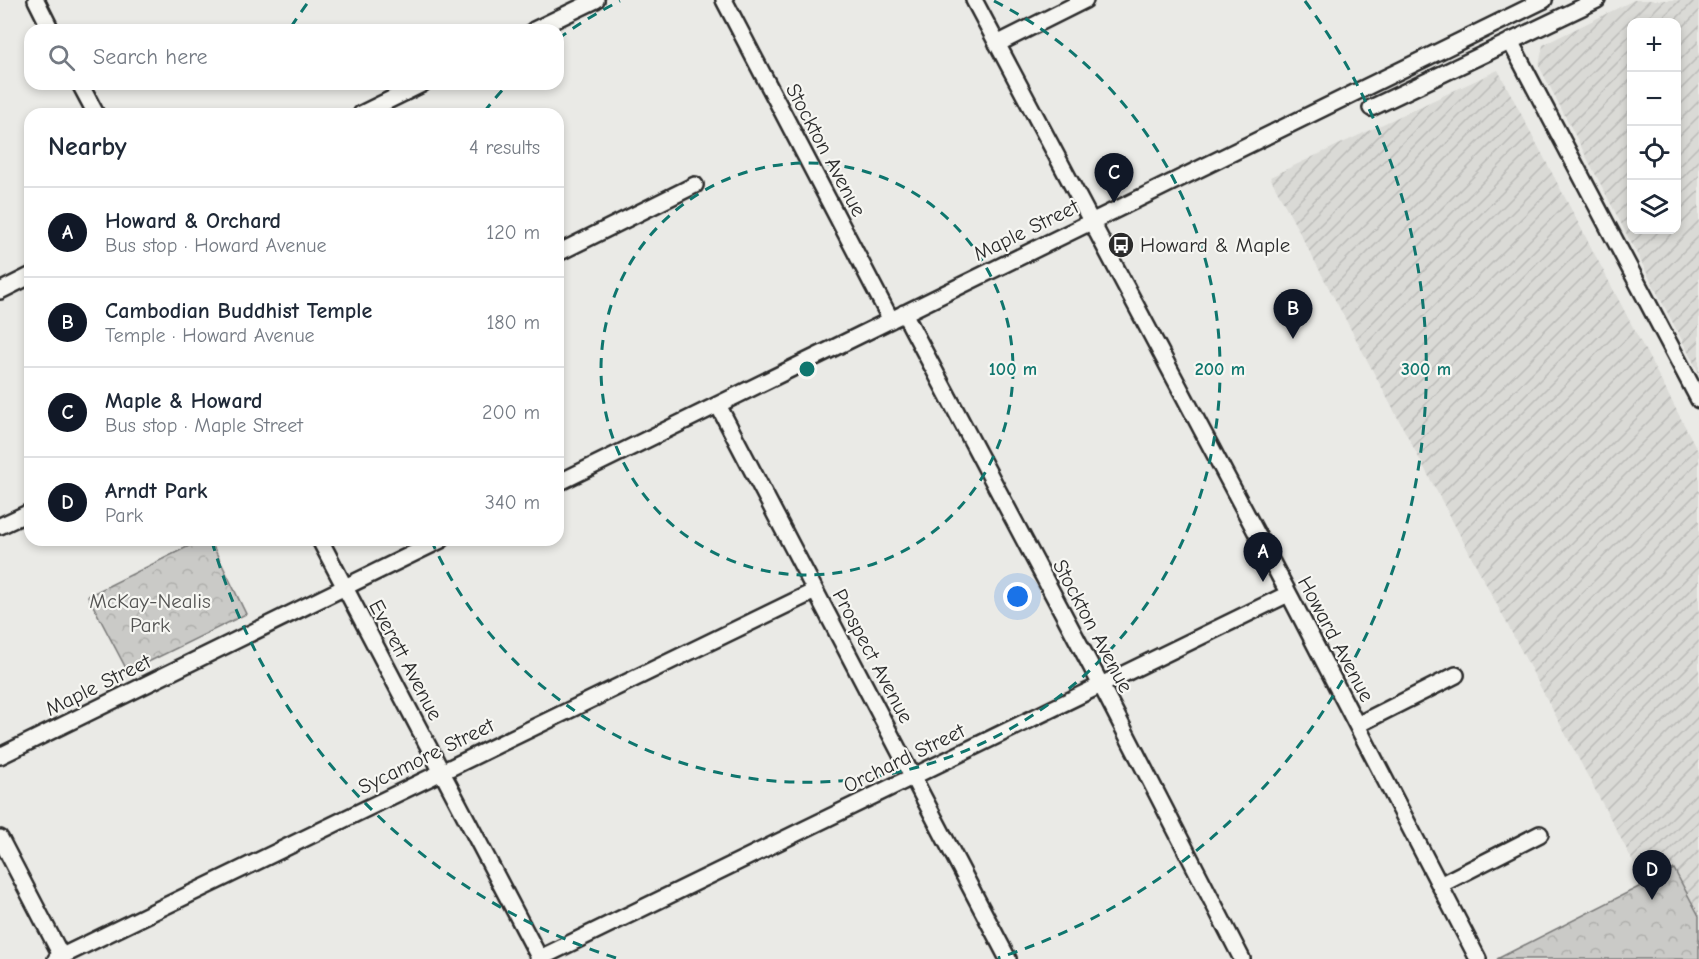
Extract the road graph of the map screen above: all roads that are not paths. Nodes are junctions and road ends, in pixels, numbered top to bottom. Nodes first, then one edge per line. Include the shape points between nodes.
1 (36, 0) edge
2 (596, 0) edge
3 (724, 0) edge
4 (974, 0) edge
5 (1085, 0) edge
6 (1544, 0) edge
7 (1597, 0) edge
8 (48, 24) edge
9 (546, 24) edge
10 (1510, 41) junction
11 (997, 44) junction
12 (83, 90) edge
13 (410, 90) edge
14 (93, 108) edge
15 (373, 108) edge
16 (1371, 108) dead end
17 (695, 185) dead end
18 (1092, 221) junction
19 (564, 250) edge
20 (24, 279) edge
21 (0, 291) edge
22 (898, 316) junction
23 (1699, 400) edge
24 (717, 405) junction
25 (564, 480) edge
26 (24, 515) edge
27 (0, 526) edge
28 (323, 546) edge
29 (429, 546) edge
30 (344, 587) junction
31 (815, 591) junction
32 (1288, 594) junction
33 (1456, 675) dead end
34 (1101, 685) junction
35 (1357, 725) junction
36 (0, 756) edge
37 (442, 772) junction
38 (912, 777) junction
39 (1540, 834) dead end
40 (0, 838) edge
41 (1440, 885) junction
42 (60, 958) edge
43 (539, 959) edge
44 (1008, 959) edge
45 (1242, 959) edge
46 (1478, 959) edge

1 - 8 street
2 - 9 street
3 - 22 street, Stockton Avenue
4 - 11 street, Howard Avenue
5 - 11 street
6 - 18 street, Maple Street
7 - 10 street
10 - 16 street
10 - 23 street
11 - 18 street, Howard Avenue
12 - 14 street
13 - 15 street
17 - 19 street
18 - 22 street, Maple Street
18 - 32 street, Howard Avenue
20 - 21 street
22 - 24 street, Maple Street
22 - 34 street, Stockton Avenue
24 - 25 street, Maple Street
24 - 31 street, Prospect Avenue
26 - 27 street
28 - 30 street, Everett Avenue
29 - 30 street, Maple Street
30 - 36 street, Maple Street
30 - 37 street, Everett Avenue
31 - 37 street, Sycamore Street
31 - 38 street, Prospect Avenue
32 - 34 street, Orchard Street
32 - 35 street, Howard Avenue
33 - 35 street, Howard Avenue
34 - 38 street, Orchard Street
34 - 45 street, Stockton Avenue
35 - 41 street, Howard Avenue
37 - 42 street, Sycamore Street
37 - 43 street, Everett Avenue
38 - 43 street, Orchard Street
38 - 44 street, Prospect Avenue
39 - 41 street
40 - 42 street
41 - 46 street, Howard Avenue

